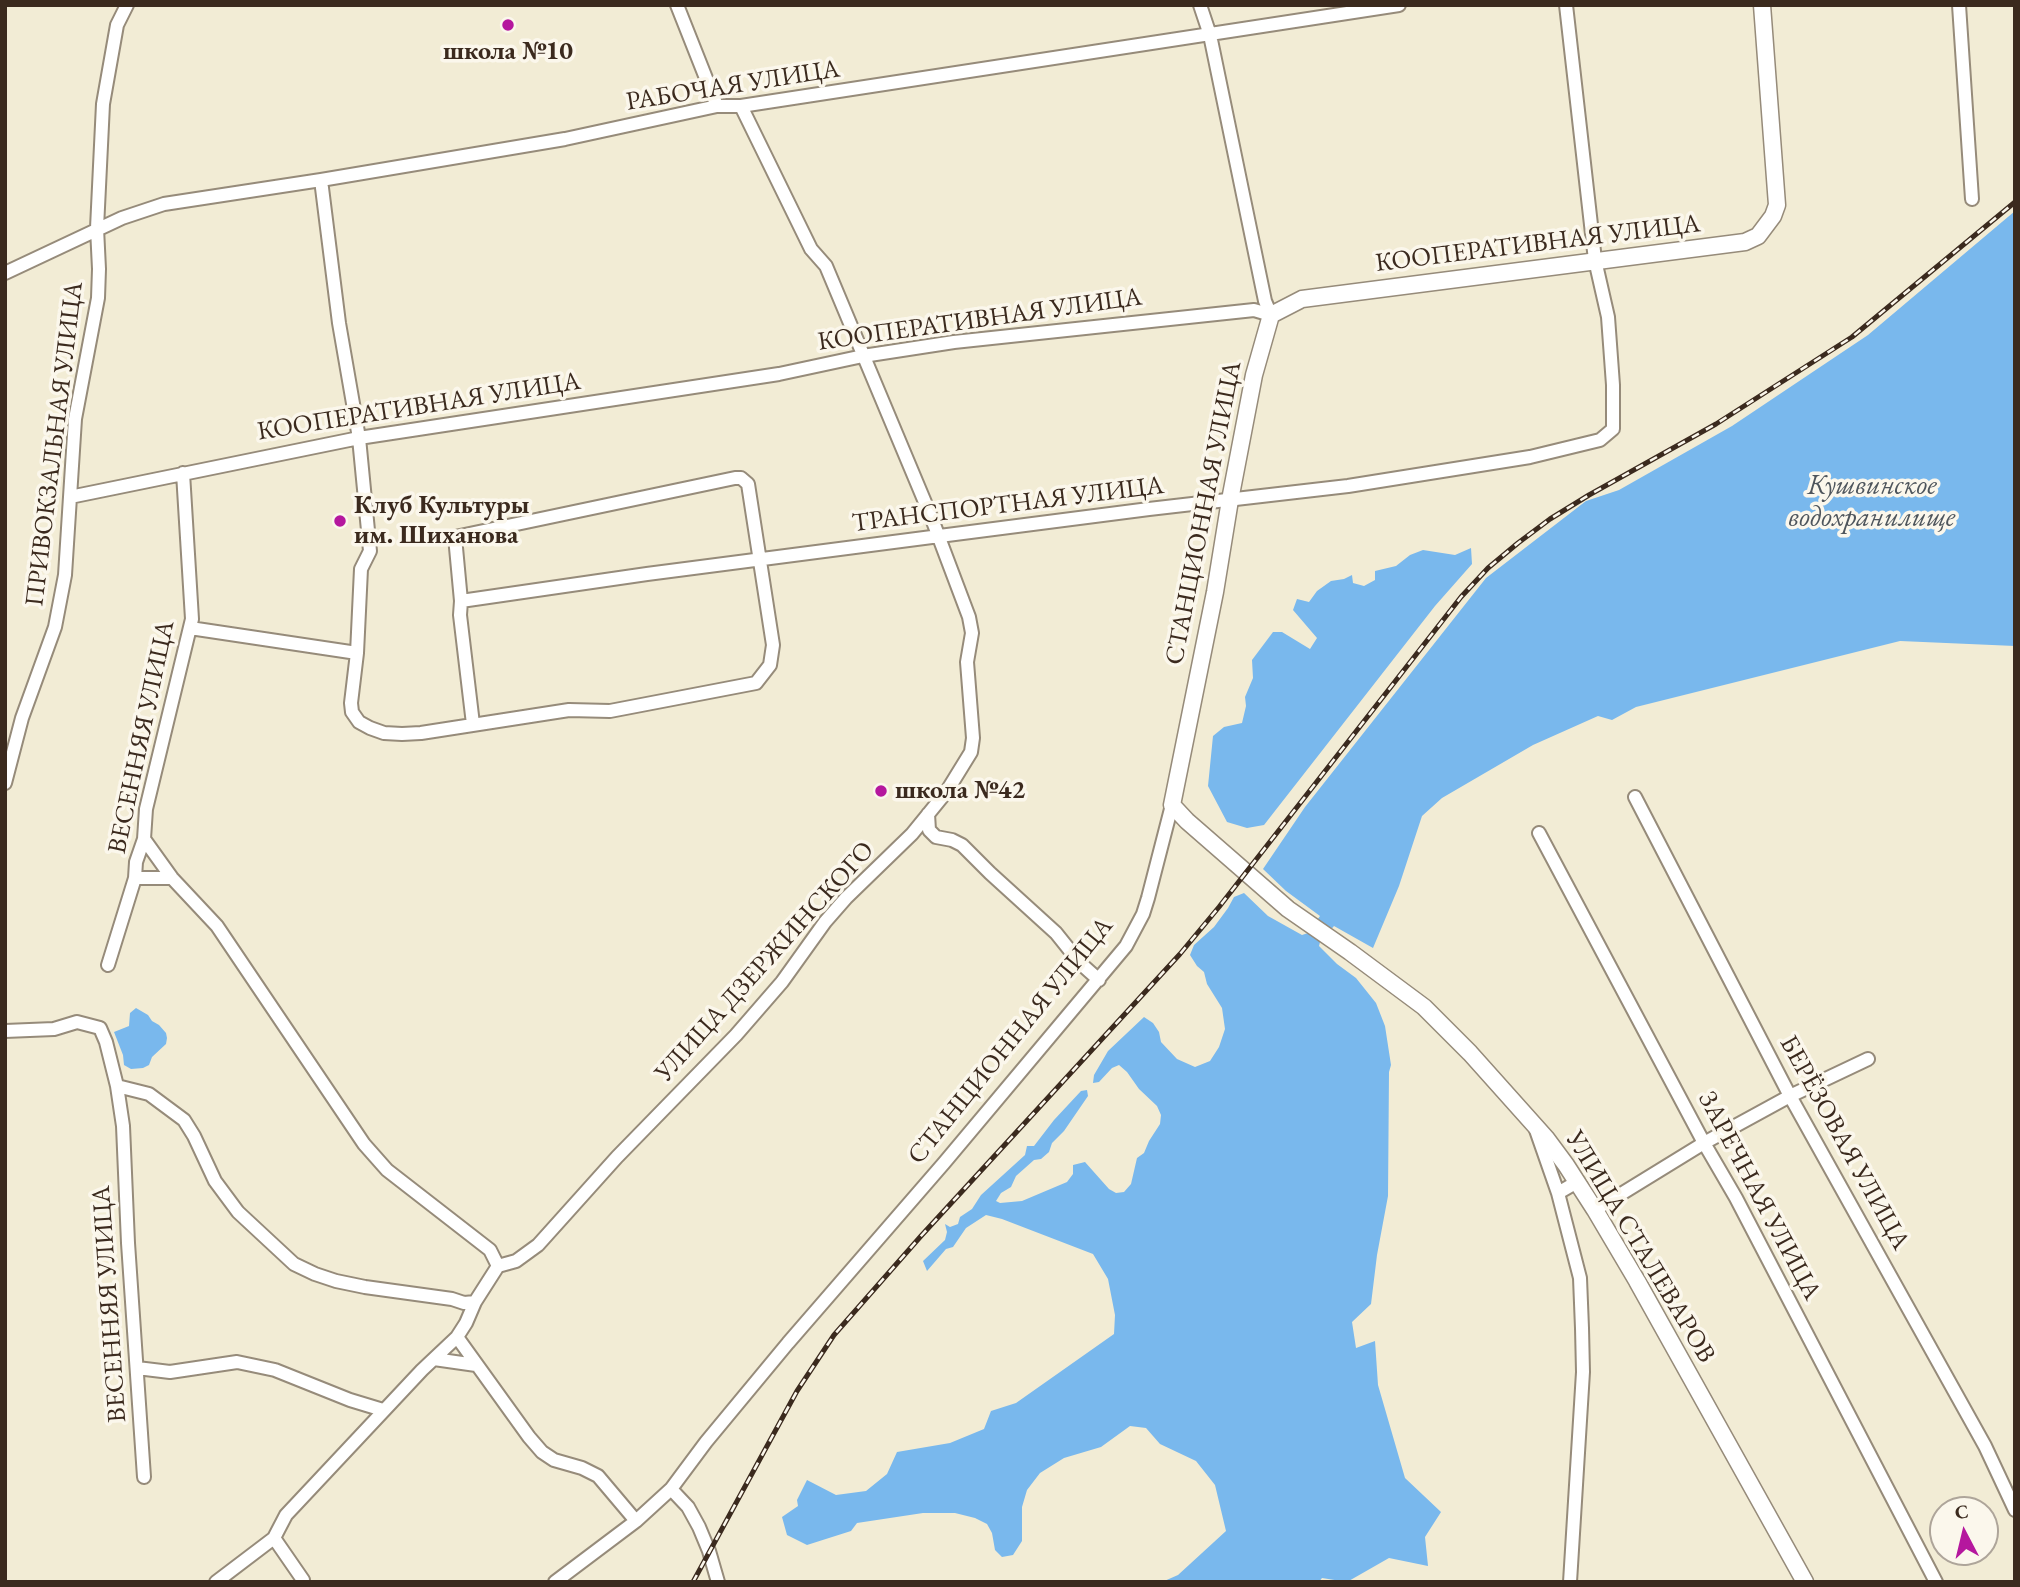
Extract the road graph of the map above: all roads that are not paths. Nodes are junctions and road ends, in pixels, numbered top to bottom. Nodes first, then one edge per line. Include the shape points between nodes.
1 (127, 5) edge
2 (677, 5) edge
3 (1200, 5) edge
4 (1399, 5) edge
5 (1566, 5) edge
6 (1762, 5) edge
7 (1959, 5) edge
8 (1210, 35) junction
9 (718, 106) junction
10 (741, 106) junction
11 (321, 180) junction
12 (1972, 199) dead end
13 (97, 228) junction
14 (1595, 260) junction
15 (5, 273) edge
16 (1271, 315) junction
17 (863, 356) junction
18 (359, 438) junction
19 (183, 473) junction
20 (70, 497) junction
21 (1230, 500) junction
22 (939, 536) junction
23 (759, 560) junction
24 (461, 601) junction
25 (190, 628) junction
26 (357, 653) junction
27 (473, 724) junction
28 (5, 783) edge
29 (1634, 797) dead end
30 (1172, 805) junction
31 (928, 814) junction
32 (1539, 833) dead end
33 (936, 837) junction
34 (144, 839) junction
35 (902, 844) junction
36 (135, 878) junction
37 (172, 878) junction
38 (108, 965) dead end
39 (1098, 980) junction
40 (5, 1031) edge
41 (1868, 1059) dead end
42 (117, 1086) junction
43 (1790, 1096) junction
44 (1535, 1125) junction
45 (1704, 1143) junction
46 (1577, 1182) junction
47 (1558, 1193) junction
48 (1595, 1210) junction
49 (498, 1266) junction
50 (469, 1307) junction
51 (457, 1337) junction
52 (434, 1359) junction
53 (476, 1365) junction
54 (137, 1368) junction
55 (383, 1410) junction
56 (144, 1478) dead end
57 (671, 1489) junction
58 (2015, 1510) edge
59 (636, 1521) junction
60 (274, 1538) junction
61 (303, 1580) dead end
62 (216, 1582) edge
63 (555, 1582) edge
64 (718, 1582) edge
65 (1570, 1582) edge
66 (1805, 1582) edge
67 (1936, 1582) edge

1 - 13 street, ПРИВОКЗАЛЬНАЯ УЛИЦА via 117,25 103,104
2 - 9 street
3 - 8 street
4 - 8 street, РАБОЧАЯ УЛИЦА
5 - 14 street
6 - 14 main road, КООПЕРАТИВНАЯ УЛИЦА via 1777,195 1767,227 1745,242
7 - 12 street
8 - 10 street, РАБОЧАЯ УЛИЦА
8 - 16 street
9 - 10 street, РАБОЧАЯ УЛИЦА
9 - 11 street, РАБОЧАЯ УЛИЦА via 565,139
10 - 17 street via 811,249 826,266
11 - 13 street, РАБОЧАЯ УЛИЦА via 164,204
11 - 18 street
13 - 15 street, РАБОЧАЯ УЛИЦА
13 - 20 street, ПРИВОКЗАЛЬНАЯ УЛИЦА via 98,298 75,419
14 - 16 main road, КООПЕРАТИВНАЯ УЛИЦА via 1301,299
14 - 21 street, ТРАНСПОРТНАЯ УЛИЦА via 1608,317 1613,385 1613,429 1600,440 1504,461
16 - 17 street, КООПЕРАТИВНАЯ УЛИЦА via 1254,310
16 - 21 main road, СТАНЦИОННАЯ УЛИЦА via 1254,375
17 - 18 street, КООПЕРАТИВНАЯ УЛИЦА via 779,374
17 - 22 street
18 - 19 street, КООПЕРАТИВНАЯ УЛИЦА
18 - 26 street via 370,551 361,569
19 - 20 street, КООПЕРАТИВНАЯ УЛИЦА
19 - 25 street, ВЕСЕННЯЯ УЛИЦА
20 - 28 street, ПРИВОКЗАЛЬНАЯ УЛИЦА via 65,575 55,627 31,690
21 - 22 street, ТРАНСПОРТНАЯ УЛИЦА
21 - 30 main road, СТАНЦИОННАЯ УЛИЦА
22 - 23 street, ТРАНСПОРТНАЯ УЛИЦА
22 - 31 street, УЛИЦА ДЗЕРЖИНСКОГО via 972,633 967,662 973,738 971,752
23 - 24 street, ТРАНСПОРТНАЯ УЛИЦА
23 - 24 street via 750,494 745,480 735,478 455,537
23 - 27 street via 773,645 770,665 756,683 610,711 569,710
24 - 27 street
25 - 26 street
25 - 34 street, ВЕСЕННЯЯ УЛИЦА via 146,809
26 - 27 street via 351,703 359,722 384,733 402,734
29 - 43 street, БЕРЁЗОВАЯ УЛИЦА
30 - 39 street, СТАНЦИОННАЯ УЛИЦА via 1143,914 1126,946
30 - 44 main road, УЛИЦА СТАЛЕВАРОВ via 1288,909 1440,1022
31 - 33 street via 929,830
31 - 35 street, УЛИЦА ДЗЕРЖИНСКОГО
32 - 45 street, ЗАРЕЧНАЯ УЛИЦА
33 - 35 street
33 - 39 street via 962,845 1056,933
34 - 36 street, ВЕСЕННЯЯ УЛИЦА
34 - 37 street
35 - 49 street, УЛИЦА ДЗЕРЖИНСКОГО via 825,922 736,1035 538,1245 516,1261
36 - 37 street
36 - 38 street, ВЕСЕННЯЯ УЛИЦА
37 - 49 street via 217,926 365,1144 387,1170 489,1250
39 - 57 street, СТАНЦИОННАЯ УЛИЦА via 788,1343
40 - 42 street, ВЕСЕННЯЯ УЛИЦА via 77,1022 100,1027
41 - 43 street
42 - 50 street via 149,1094 184,1120 215,1181 238,1212 295,1264 336,1281 452,1299
42 - 54 street, ВЕСЕННЯЯ УЛИЦА
43 - 45 street
43 - 58 street, БЕРЁЗОВАЯ УЛИЦА via 1985,1446
44 - 46 main road, УЛИЦА СТАЛЕВАРОВ
44 - 47 street
45 - 48 street
45 - 67 street, ЗАРЕЧНАЯ УЛИЦА
46 - 47 street
46 - 48 main road, УЛИЦА СТАЛЕВАРОВ
47 - 65 street via 1580,1278 1582,1328
48 - 66 main road, УЛИЦА СТАЛЕВАРОВ
49 - 50 street
50 - 51 street
51 - 52 street
51 - 53 street
52 - 53 street
52 - 55 street
53 - 59 street via 542,1452 598,1476
54 - 55 street via 170,1372 237,1362 275,1370
54 - 56 street, ВЕСЕННЯЯ УЛИЦА
55 - 60 street via 286,1514
57 - 59 street, СТАНЦИОННАЯ УЛИЦА
57 - 64 street via 688,1507 705,1540
59 - 63 street, СТАНЦИОННАЯ УЛИЦА
60 - 61 street
60 - 62 street

